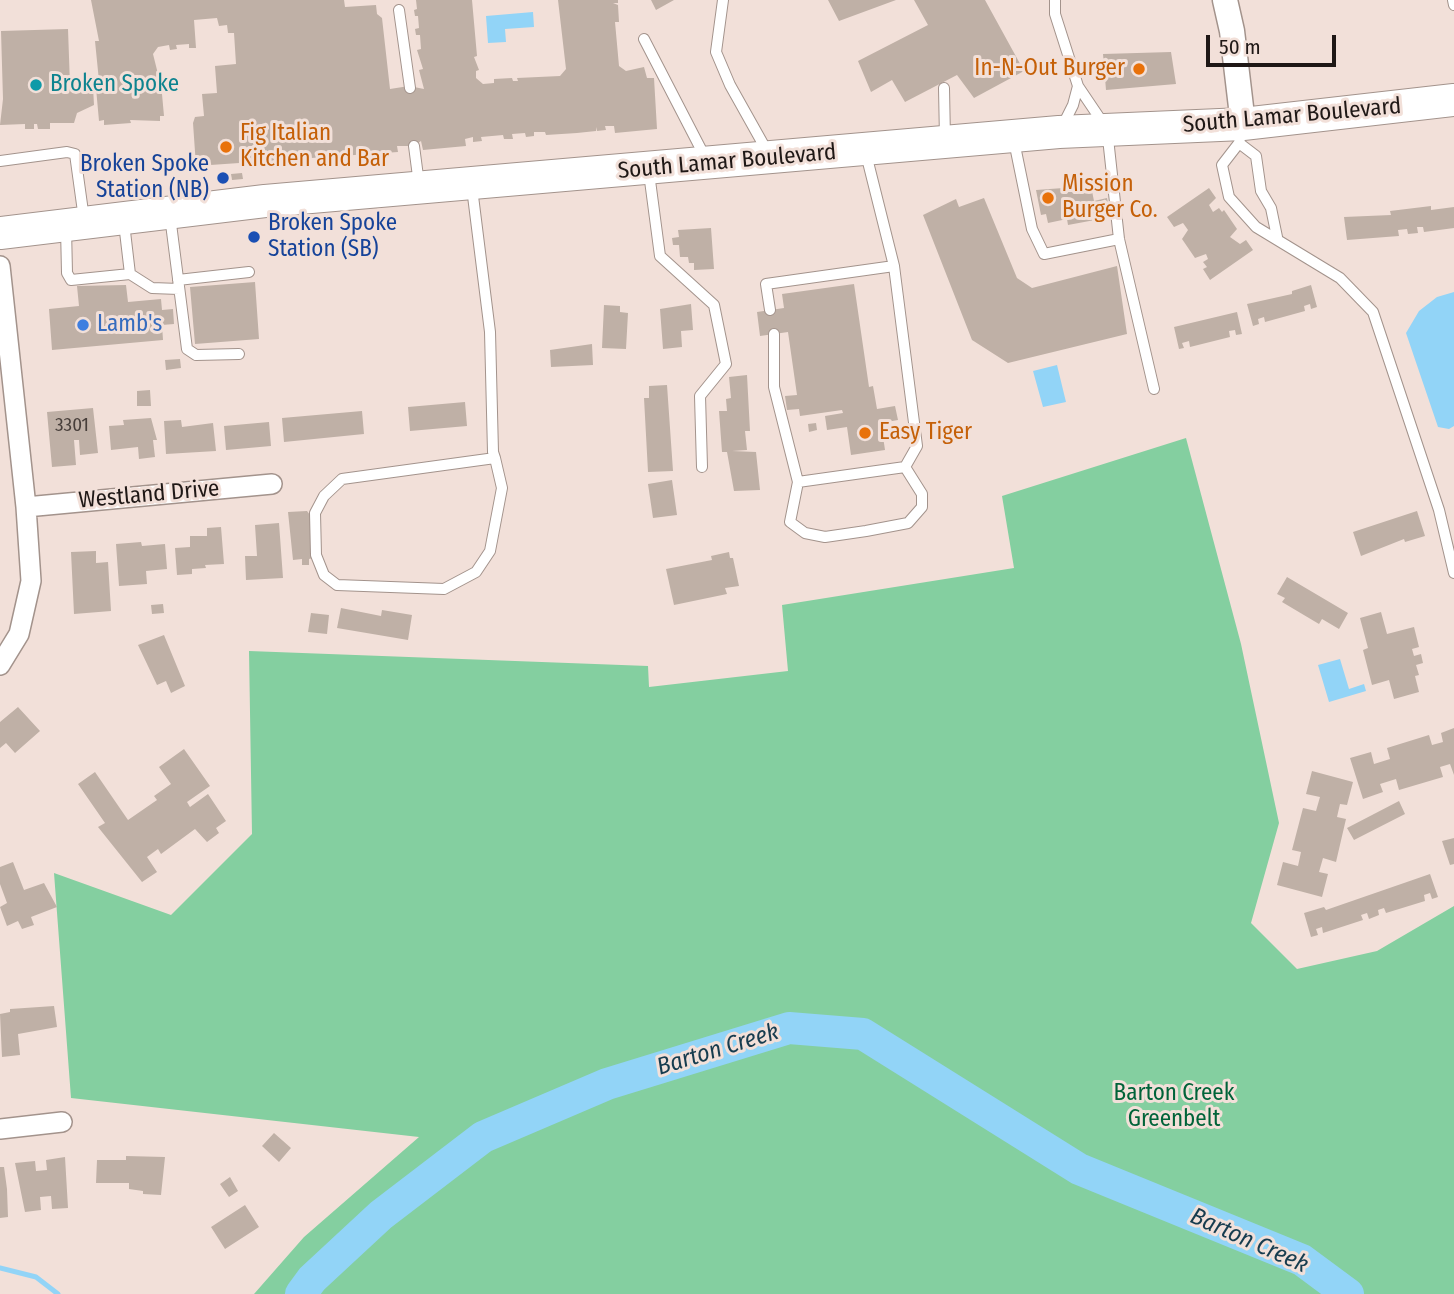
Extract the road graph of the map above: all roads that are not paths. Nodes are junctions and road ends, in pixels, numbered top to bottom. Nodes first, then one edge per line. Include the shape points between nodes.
1 (723, 0) edge
2 (1055, 0) edge
3 (1224, 0) edge
4 (399, 10) dead end
5 (644, 39) dead end
6 (1078, 86) junction
7 (410, 88) dead end
8 (944, 88) dead end
9 (1454, 100) edge
10 (1107, 129) junction
11 (1059, 132) junction
12 (1241, 134) junction
13 (1014, 137) junction
14 (945, 143) junction
15 (414, 146) dead end
16 (865, 150) junction
17 (771, 158) junction
18 (0, 161) edge
19 (708, 163) junction
20 (649, 169) junction
21 (471, 184) junction
22 (419, 188) junction
23 (170, 213) junction
24 (123, 218) junction
25 (75, 224) junction
26 (0, 233) edge
27 (1277, 237) junction
28 (1119, 239) junction
29 (0, 266) edge
30 (894, 266) junction
31 (250, 272) dead end
32 (130, 274) junction
33 (179, 284) junction
34 (1, 291) edge
35 (770, 310) dead end
36 (774, 334) dead end
37 (239, 354) dead end
38 (1154, 389) dead end
39 (495, 457) junction
40 (702, 467) dead end
41 (905, 467) junction
42 (797, 482) junction
43 (272, 484) dead end
44 (26, 507) junction
45 (1454, 573) edge
46 (0, 666) edge
47 (62, 1122) dead end
48 (0, 1129) edge

1 - 17 lane via 716,51
2 - 6 lane via 1055,14
3 - 12 street via 1232,31
4 - 7 lane
5 - 19 lane
6 - 10 lane
6 - 11 lane
8 - 14 lane
9 - 12 main road, South Lamar Boulevard
10 - 11 main road, South Lamar Boulevard
10 - 12 main road, South Lamar Boulevard
10 - 28 lane
11 - 13 main road, South Lamar Boulevard
12 - 27 lane via 1256,156 1261,191 1271,208
12 - 27 lane via 1222,165 1229,197 1256,227
13 - 14 main road, South Lamar Boulevard
13 - 28 lane via 1032,229 1044,254
14 - 16 main road, South Lamar Boulevard
15 - 22 lane
16 - 17 main road, South Lamar Boulevard
16 - 30 lane
17 - 19 main road, South Lamar Boulevard
18 - 25 lane via 75,154
19 - 20 main road, South Lamar Boulevard
20 - 21 main road, South Lamar Boulevard
20 - 40 lane via 660,256 714,305 726,364 700,396
21 - 22 main road, South Lamar Boulevard
21 - 39 lane via 490,332
22 - 23 main road, South Lamar Boulevard
23 - 24 main road, South Lamar Boulevard
23 - 33 lane
24 - 25 main road, South Lamar Boulevard
24 - 32 lane
25 - 26 main road, South Lamar Boulevard
25 - 32 lane via 67,273 71,280
27 - 45 lane via 1340,278 1373,312 1439,510
28 - 38 lane
29 - 34 street
30 - 35 lane via 766,284
30 - 41 lane via 917,446
31 - 33 lane
32 - 33 lane via 152,288
33 - 37 lane via 187,349 196,355
34 - 44 street
36 - 42 lane via 774,387
39 - 39 lane via 502,488 490,551 476,572 444,589 337,585 324,575 316,555 315,513 324,496 342,479
41 - 42 lane
41 - 42 lane via 922,494 916,517 908,523 825,537 805,533 790,522
43 - 44 street, Westland Drive
44 - 46 street via 31,581 27,607 19,635
47 - 48 street

